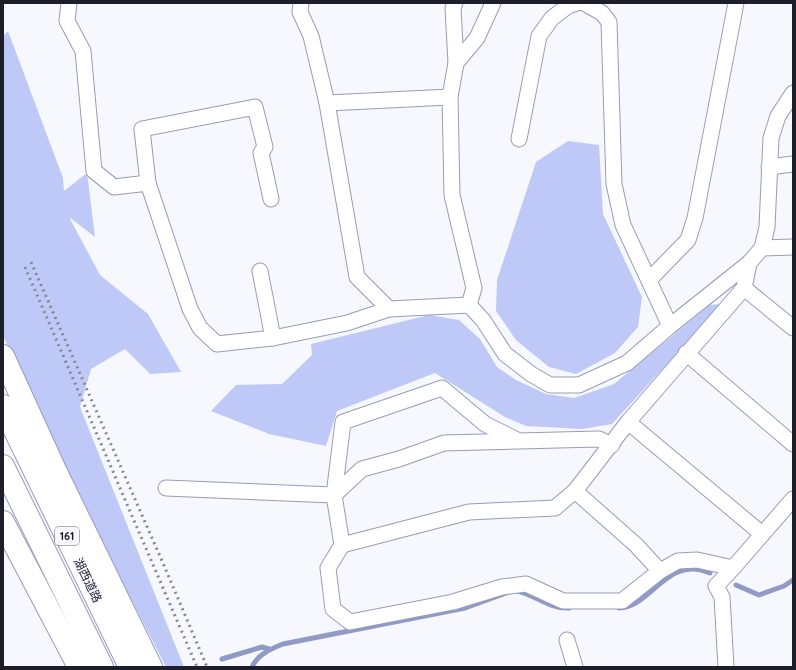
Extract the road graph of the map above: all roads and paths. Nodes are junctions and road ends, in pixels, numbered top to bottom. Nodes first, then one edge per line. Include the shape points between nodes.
1 (70, 3) edge
2 (301, 3) edge
3 (493, 3) edge
4 (577, 3) edge
5 (584, 3) edge
6 (736, 3) edge
7 (451, 5) edge
8 (456, 63) junction
9 (793, 93) edge
10 (450, 97) junction
11 (326, 103) junction
12 (519, 139) dead end
13 (793, 164) edge
14 (769, 167) junction
15 (148, 182) junction
16 (271, 199) dead end
17 (793, 247) edge
18 (762, 248) junction
19 (750, 263) junction
20 (260, 271) dead end
21 (649, 280) junction
22 (744, 288) junction
23 (469, 305) junction
24 (389, 309) junction
25 (670, 326) junction
26 (793, 328) edge
27 (273, 338) junction
28 (686, 353) junction
29 (3, 356) edge
30 (3, 406) edge
31 (628, 422) junction
32 (520, 441) junction
33 (793, 444) edge
34 (612, 445) junction
35 (3, 466) edge
36 (166, 488) dead end
37 (575, 491) junction
38 (334, 495) junction
39 (793, 499) edge
40 (3, 522) edge
41 (762, 534) junction
42 (342, 545) junction
43 (733, 568) junction
44 (660, 571) junction
45 (567, 640) dead end
46 (79, 667) edge
47 (102, 667) edge
48 (130, 667) edge
49 (151, 667) edge
50 (575, 667) edge
51 (726, 667) edge

1 - 15 street via 67,21 83,51 94,171 114,187
2 - 11 street via 300,12 311,36
3 - 8 street via 477,38
4 - 12 street via 568,6 552,18 539,36
5 - 21 street via 602,13 609,22 614,184 622,225
6 - 21 street via 695,218 688,240
7 - 8 street
8 - 10 street
9 - 14 street via 778,116 771,138
10 - 11 street
10 - 23 street via 452,195 474,288
11 - 24 street via 357,277
13 - 14 street
14 - 18 street via 767,227
15 - 16 street via 142,129 255,107 265,147 261,153
15 - 27 street via 190,309 200,328 218,344
17 - 18 street
18 - 19 street
19 - 22 street
19 - 25 street
20 - 27 street
21 - 25 street
22 - 26 street
22 - 28 street
23 - 24 street
23 - 25 street via 483,320 505,354 550,385 579,385 627,363
24 - 27 street via 347,324
28 - 31 street
28 - 33 street
29 - 49 highway via 55,470
30 - 48 highway, 湖西道路 / 161
31 - 34 street
31 - 41 street
32 - 34 street via 599,439
32 - 38 street via 444,443 362,469
32 - 38 street via 485,424 442,388 343,422
34 - 37 street
35 - 47 highway, 湖西道路 / 161
36 - 38 street
37 - 42 street via 555,508 469,512
37 - 44 street via 636,545
38 - 42 street
39 - 41 street
40 - 46 highway
41 - 43 street
42 - 44 street via 328,568 333,609 350,622 453,602 502,587 526,584 563,601 622,601
43 - 44 street via 697,560 678,561
43 - 51 street via 716,586 722,596
45 - 50 street

